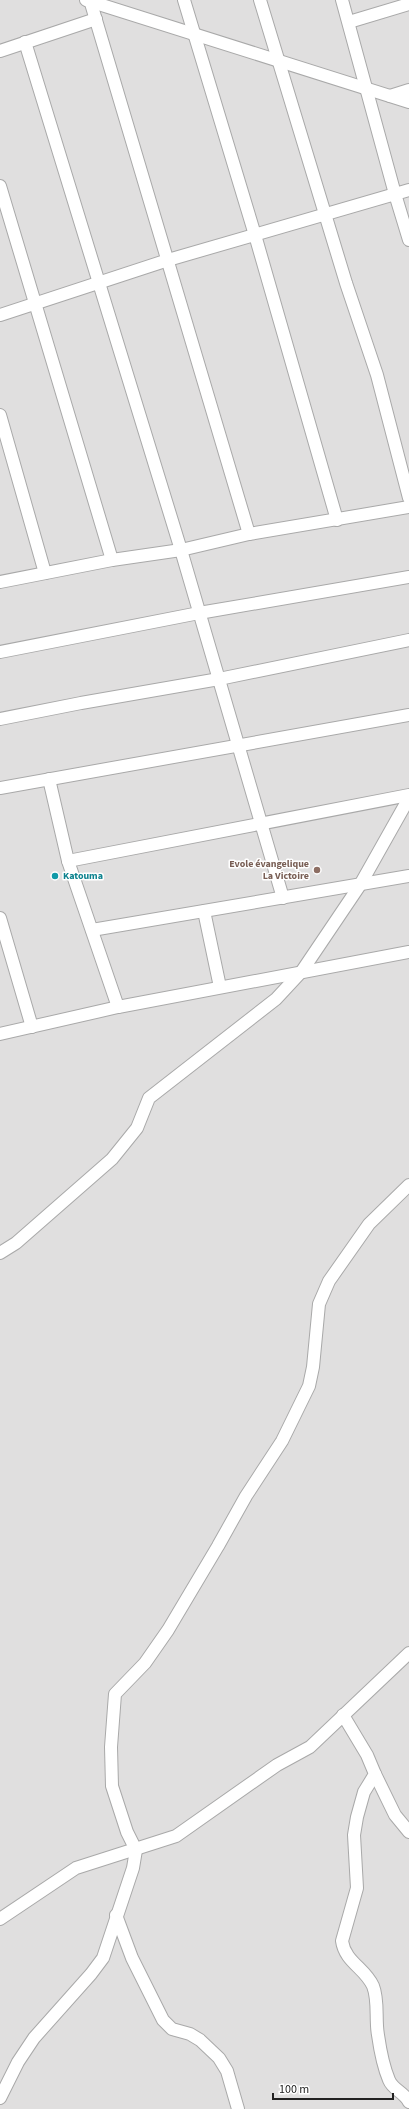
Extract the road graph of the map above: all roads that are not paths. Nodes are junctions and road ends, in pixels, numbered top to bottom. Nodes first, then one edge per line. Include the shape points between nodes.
1 (88, 0) edge
2 (184, 0) edge
3 (260, 0) edge
4 (342, 0) edge
5 (409, 4) edge
6 (96, 19) junction
7 (349, 22) junction
8 (194, 33) junction
9 (25, 42) junction
10 (0, 51) edge
11 (278, 60) junction
12 (366, 88) junction
13 (409, 90) edge
14 (390, 96) junction
15 (409, 102) edge
16 (0, 186) edge
17 (409, 190) edge
18 (395, 194) junction
19 (324, 213) junction
20 (255, 235) junction
21 (409, 240) edge
22 (168, 260) junction
23 (98, 282) junction
24 (36, 303) junction
25 (0, 315) edge
26 (0, 415) edge
27 (409, 498) edge
28 (409, 507) edge
29 (337, 520) junction
30 (250, 534) junction
31 (181, 550) junction
32 (112, 560) junction
33 (45, 573) junction
34 (409, 577) edge
35 (0, 582) edge
36 (199, 613) junction
37 (409, 640) edge
38 (0, 652) edge
39 (219, 679) junction
40 (409, 715) edge
41 (0, 719) edge
42 (238, 745) junction
43 (49, 779) junction
44 (0, 788) edge
45 (409, 796) edge
46 (261, 824) junction
47 (68, 861) junction
48 (409, 876) edge
49 (360, 885) junction
50 (283, 898) junction
51 (204, 911) junction
52 (0, 918) edge
53 (92, 930) junction
54 (4, 947) edge
55 (409, 952) edge
56 (302, 971) junction
57 (220, 987) junction
58 (118, 1007) junction
59 (32, 1027) junction
60 (0, 1034) edge
61 (409, 1185) edge
62 (0, 1253) edge
63 (409, 1653) edge
64 (343, 1715) junction
65 (375, 1774) junction
66 (409, 1832) edge
67 (136, 1850) junction
68 (116, 1915) junction
69 (0, 1919) edge
70 (0, 2098) edge
71 (409, 2102) edge
72 (238, 2109) edge

1 - 6 street
1 - 8 street
2 - 8 street
3 - 11 street
4 - 7 street
5 - 7 street
6 - 9 street
6 - 22 street
7 - 12 street
8 - 11 street
8 - 20 street
9 - 10 street
9 - 23 street
11 - 12 street
11 - 19 street
12 - 14 street
12 - 18 street
13 - 14 street
14 - 15 street
16 - 24 street
17 - 18 street
18 - 19 street
18 - 21 street
19 - 20 street
19 - 27 street via 377,375
20 - 22 street
20 - 29 street
22 - 23 street
22 - 30 street
23 - 24 street
23 - 31 street
24 - 25 street
24 - 32 street
26 - 33 street
28 - 29 street
29 - 30 street
30 - 31 street
31 - 32 street
31 - 36 street
32 - 33 street
33 - 35 street
34 - 36 street
36 - 38 street
36 - 39 street
37 - 39 street
39 - 41 street
39 - 42 street
40 - 42 street
42 - 43 street
42 - 46 street
43 - 44 street
43 - 47 street
45 - 46 street
45 - 49 street
46 - 47 street
46 - 50 street
47 - 53 street
48 - 49 street
49 - 50 street
49 - 56 street
50 - 51 street
51 - 53 street
51 - 57 street
52 - 54 street
53 - 58 street
54 - 59 street
55 - 56 street
56 - 57 street
56 - 62 street via 276,999 150,1098 137,1128 112,1160 16,1243
57 - 58 street
58 - 59 street
59 - 60 street
61 - 67 street via 369,1224 329,1281 319,1304 309,1386 282,1441 246,1496 168,1630 145,1663 115,1694 110,1753 112,1786 127,1832
63 - 64 street
64 - 65 street via 367,1754
64 - 67 street via 310,1746 277,1765 176,1836
65 - 66 street via 395,1815
65 - 71 street via 364,1792 357,1817 354,1835 357,1888 342,1941 345,1953 373,1986 378,2035 387,2074 391,2085
67 - 68 street via 131,1874
67 - 69 street via 76,1868
68 - 70 street via 102,1958 34,2038 18,2062
68 - 72 street via 132,1958 163,2020 172,2029 200,2040 220,2058 228,2071

